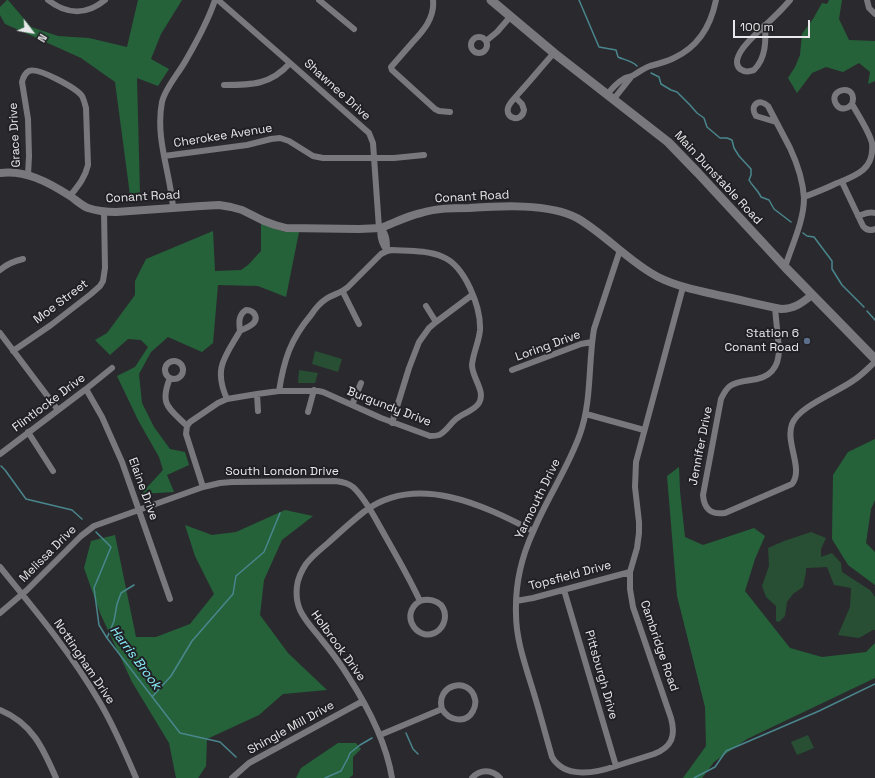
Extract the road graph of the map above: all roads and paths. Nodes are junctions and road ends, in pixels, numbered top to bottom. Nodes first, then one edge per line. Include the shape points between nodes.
1 (48, 0) edge
2 (105, 0) edge
3 (217, 0) edge
4 (319, 0) edge
5 (433, 0) edge
6 (491, 0) edge
7 (716, 0) edge
8 (790, 0) edge
9 (867, 0) edge
10 (875, 14) edge
11 (510, 17) junction
12 (765, 25) junction
13 (354, 29) dead end
14 (486, 41) dead end
15 (554, 53) junction
16 (290, 63) junction
17 (224, 85) dead end
18 (610, 97) junction
19 (516, 98) dead end
20 (852, 104) dead end
21 (450, 112) dead end
22 (776, 122) dead end
23 (424, 155) dead end
24 (164, 156) junction
25 (375, 158) junction
26 (0, 173) edge
27 (28, 175) junction
28 (842, 182) junction
29 (70, 196) junction
30 (804, 197) junction
31 (173, 207) junction
32 (104, 211) junction
33 (875, 213) edge
34 (858, 216) junction
35 (380, 228) junction
36 (875, 229) edge
37 (620, 250) junction
38 (386, 251) junction
39 (23, 259) dead end
40 (785, 267) junction
41 (0, 270) edge
42 (683, 287) junction
43 (343, 292) junction
44 (472, 295) junction
45 (812, 295) junction
46 (426, 306) dead end
47 (775, 308) junction
48 (436, 322) junction
49 (359, 324) dead end
50 (240, 331) dead end
51 (0, 333) edge
52 (592, 342) junction
53 (13, 351) junction
54 (875, 361) edge
55 (112, 368) dead end
56 (512, 370) dead end
57 (170, 378) dead end
58 (361, 383) dead end
59 (86, 389) junction
60 (314, 390) junction
61 (279, 392) junction
62 (257, 394) junction
63 (227, 399) junction
64 (352, 405) junction
65 (58, 410) junction
66 (258, 411) dead end
67 (308, 412) dead end
68 (586, 414) junction
69 (392, 423) junction
70 (187, 426) junction
71 (644, 430) junction
72 (28, 432) junction
73 (0, 454) edge
74 (53, 471) dead end
75 (202, 488) junction
76 (369, 508) junction
77 (139, 510) junction
78 (533, 531) junction
79 (0, 567) edge
80 (630, 572) junction
81 (564, 590) junction
82 (22, 594) junction
83 (170, 599) dead end
84 (420, 601) junction
85 (516, 601) junction
86 (0, 612) edge
87 (362, 701) junction
88 (442, 709) junction
89 (0, 710) edge
90 (380, 735) junction
91 (616, 766) junction
92 (56, 778) edge
93 (136, 778) edge
94 (232, 778) edge
95 (392, 778) edge
96 (472, 778) edge
97 (500, 778) edge

1 - 2 street via 65,10 77,11 89,9
3 - 16 street, Shawnee Drive
3 - 24 street via 193,48 163,98 160,121
4 - 13 street
5 - 21 street via 433,10 426,26 391,67 435,109
6 - 11 main road, Main Dunstable Road
7 - 18 street via 710,22 692,46 676,58 632,76
8 - 12 street
9 - 10 street via 869,8
11 - 14 street
11 - 15 main road, Main Dunstable Road
12 - 12 street via 765,45 760,62 754,70 746,72 737,65 738,56
15 - 18 main road, Main Dunstable Road
15 - 19 street
16 - 17 street via 276,76 260,83
16 - 25 street, Shawnee Drive via 367,131 372,139
18 - 40 main road, Main Dunstable Road via 682,155
20 - 28 street via 872,143 872,157 865,170
22 - 30 street via 795,159
23 - 25 street, Cherokee Avenue
24 - 25 street, Cherokee Avenue via 280,138 318,158
24 - 31 street
25 - 35 street, Shawnee Drive
26 - 27 street, Conant Road
27 - 29 street, Conant Road
27 - 29 street, Grace Drive via 28,119 22,82 26,73 34,70 73,88 85,102 88,165 83,179
28 - 30 street
28 - 34 street
29 - 32 street, Conant Road via 87,208
30 - 40 street via 800,222
31 - 32 street, Conant Road
31 - 35 street, Conant Road via 231,207 286,228
32 - 53 street, Moe Street via 105,268 100,286
33 - 34 street via 868,212
34 - 36 street via 865,228
35 - 37 street, Conant Road via 421,212 439,209 530,207 573,216
35 - 38 street via 382,245
37 - 42 street, Conant Road via 657,276
37 - 52 street, Yarmouth Drive via 597,318
38 - 43 street
38 - 44 street, Burgundy Drive via 420,252 443,257 457,268
39 - 41 street
40 - 45 main road, Main Dunstable Road
42 - 47 street, Conant Road
42 - 71 street, Cambridge Road
43 - 49 street
43 - 61 street via 321,303 296,336 285,361
44 - 48 street
44 - 69 street, Burgundy Drive via 480,322 472,367 481,396 479,403 435,436
45 - 47 street, Conant Road via 793,308
45 - 54 main road, Main Dunstable Road
46 - 48 street
47 - 54 street, Jennifer Drive via 778,362 768,375 731,385 721,400 703,495 705,506 712,512 725,513 792,484 796,470 790,435 795,419 804,410 854,380
48 - 69 street via 416,348
50 - 63 street via 221,367 221,378
51 - 53 street
52 - 56 street, Loring Drive
52 - 68 street, Yarmouth Drive
53 - 65 street
55 - 59 street, Flintlocke Drive
57 - 70 street via 165,392 166,402
58 - 64 street
59 - 65 street, Flintlocke Drive
59 - 77 street, Elaine Drive via 115,446
60 - 61 street, Burgundy Drive
60 - 64 street, Burgundy Drive
60 - 67 street
61 - 62 street, Burgundy Drive
62 - 63 street, Burgundy Drive
62 - 66 street
63 - 70 street, Burgundy Drive via 204,412
64 - 69 street, Burgundy Drive
65 - 72 street, Flintlocke Drive
68 - 71 street
68 - 78 street, Yarmouth Drive via 569,462
70 - 75 street via 188,442
71 - 80 street, Cambridge Road via 635,470 639,533
72 - 73 street, Flintlocke Drive
72 - 74 street
75 - 76 street, South London Drive via 232,482 345,482 353,487
75 - 77 street, South London Drive
76 - 78 street, Holbrook Drive via 399,495 446,496 469,502
76 - 84 street, South London Drive via 407,573
76 - 87 street, Holbrook Drive via 307,563 297,585 296,597 303,617 340,664
77 - 82 street, Melissa Drive via 88,530
77 - 83 street, Elaine Drive
78 - 85 street, Yarmouth Drive via 522,561
79 - 82 street, Nottingham Drive
80 - 81 street, Topsfield Drive
80 - 91 street, Cambridge Road via 633,607 674,731 670,742 661,751
81 - 85 street, Topsfield Drive
81 - 91 street, Pittsburgh Drive
82 - 86 street, Melissa Drive
82 - 93 street, Nottingham Drive via 60,642 90,686
84 - 84 street via 435,601 444,609 444,624 430,634 415,629 410,619 411,611
85 - 91 street, Yarmouth Drive via 516,624 521,650 555,764 563,772 574,776 587,775
87 - 90 street, Holbrook Drive
87 - 94 street, Shingle Mill Drive via 249,763
88 - 88 street via 442,695 450,687 464,686 474,696 475,707 466,718 452,719
88 - 90 street
89 - 92 street via 17,719 30,731 43,750
90 - 95 street, Holbrook Drive
96 - 97 street via 487,771

